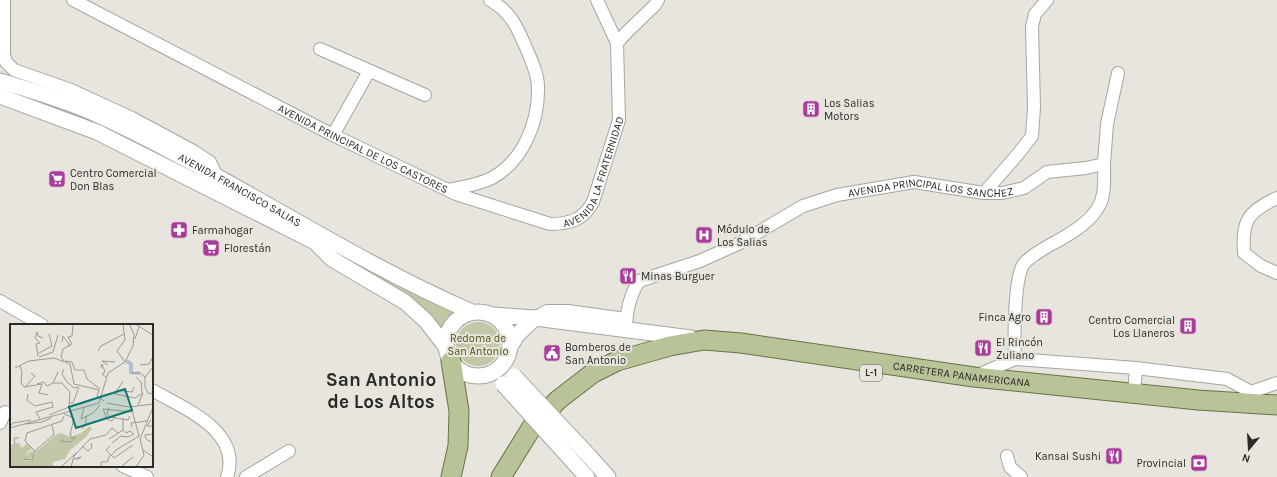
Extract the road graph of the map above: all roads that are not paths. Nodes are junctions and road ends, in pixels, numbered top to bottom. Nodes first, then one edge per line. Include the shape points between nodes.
1 (4, 0) edge
2 (73, 0) edge
3 (490, 0) edge
4 (597, 0) edge
5 (658, 0) edge
6 (1047, 0) edge
7 (617, 43) junction
8 (320, 49) dead end
9 (369, 71) junction
10 (1118, 73) dead end
11 (0, 81) edge
12 (425, 95) dead end
13 (0, 96) edge
14 (333, 135) junction
15 (1104, 164) junction
16 (217, 177) junction
17 (448, 190) junction
18 (984, 193) junction
19 (1277, 198) edge
20 (1277, 273) edge
21 (0, 301) edge
22 (472, 312) junction
23 (494, 315) junction
24 (535, 318) junction
25 (40, 324) edge
26 (626, 324) junction
27 (704, 340) junction
28 (511, 345) junction
29 (448, 354) junction
30 (1015, 359) junction
31 (506, 362) junction
32 (1136, 368) junction
33 (485, 376) junction
34 (974, 377) junction
35 (509, 380) junction
36 (1277, 384) edge
37 (153, 391) edge
38 (1134, 394) junction
39 (1248, 398) junction
40 (1277, 405) edge
41 (1277, 417) edge
42 (289, 451) dead end
43 (1007, 456) dead end
44 (125, 467) edge
45 (148, 477) edge
46 (227, 477) edge
47 (246, 477) edge
48 (451, 477) edge
49 (501, 477) edge
50 (511, 477) edge
51 (587, 477) edge
52 (608, 477) edge
53 (1021, 477) edge

1 - 16 street via 4,54 6,62 14,70 71,90 160,133 210,162
2 - 14 street, AVENIDA PRINCIPAL DE LOS CASTORES
3 - 17 street, AVENIDA PRINCIPAL DE LOS CASTORES via 503,8 515,22 535,69 538,87 535,117 530,134 521,150 502,171 478,184
4 - 7 street, AVENIDA LA FRATERNIDAD
5 - 7 street
6 - 18 street via 1035,14 1032,27 1032,136
7 - 17 street, AVENIDA LA FRATERNIDAD via 619,120 588,212 578,220 550,224
8 - 9 street
9 - 12 street
9 - 14 street
10 - 15 street via 1107,124
11 - 16 street, AVENIDA FRANCISCO SALIAS via 88,111
13 - 29 street, AVENIDA FRANCISCO SALIAS via 97,132 315,242 332,259 405,302 426,321
14 - 17 street, AVENIDA PRINCIPAL DE LOS CASTORES
15 - 18 street, AVENIDA PRINCIPAL LOS SANCHEZ via 1047,172 1024,188 1002,193
15 - 30 street via 1103,196 1094,213 1070,234 1024,264 1019,275 1014,336
16 - 22 street, AVENIDA FRANCISCO SALIAS via 426,292
18 - 26 street, AVENIDA PRINCIPAL LOS SANCHEZ via 914,182 837,195 803,206 740,243 706,258 638,281
19 - 20 street via 1248,217 1243,234 1244,253 1261,266
21 - 25 street
22 - 23 street
22 - 29 street via 463,315 449,329
23 - 24 street
23 - 28 street via 509,333
24 - 26 street
24 - 28 street via 518,334
26 - 27 street
27 - 34 main road, CARRETERA PANAMERICANA / L-1 via 741,343
27 - 49 main road, CARRETERA PANAMERICANA / L-1 via 670,346 617,361 593,373 558,400 532,427
28 - 31 street
29 - 33 street via 460,371 472,376
29 - 48 main road via 459,411 458,446
30 - 32 street
30 - 34 street
31 - 33 street
31 - 35 street
32 - 38 street
32 - 39 street via 1227,379
33 - 35 street
34 - 38 main road, CARRETERA PANAMERICANA / L-1
35 - 51 street, bridge
35 - 52 street, bridge
36 - 39 street
37 - 46 street via 201,419 220,434 230,451
38 - 39 main road, CARRETERA PANAMERICANA / L-1
39 - 40 main road, CARRETERA PANAMERICANA / L-1
41 - 50 main road, CARRETERA PANAMERICANA / L-1 via 1233,415 1017,393 741,354 673,355 619,370 577,396 538,438
42 - 47 street
43 - 53 street via 1010,467
44 - 45 street

